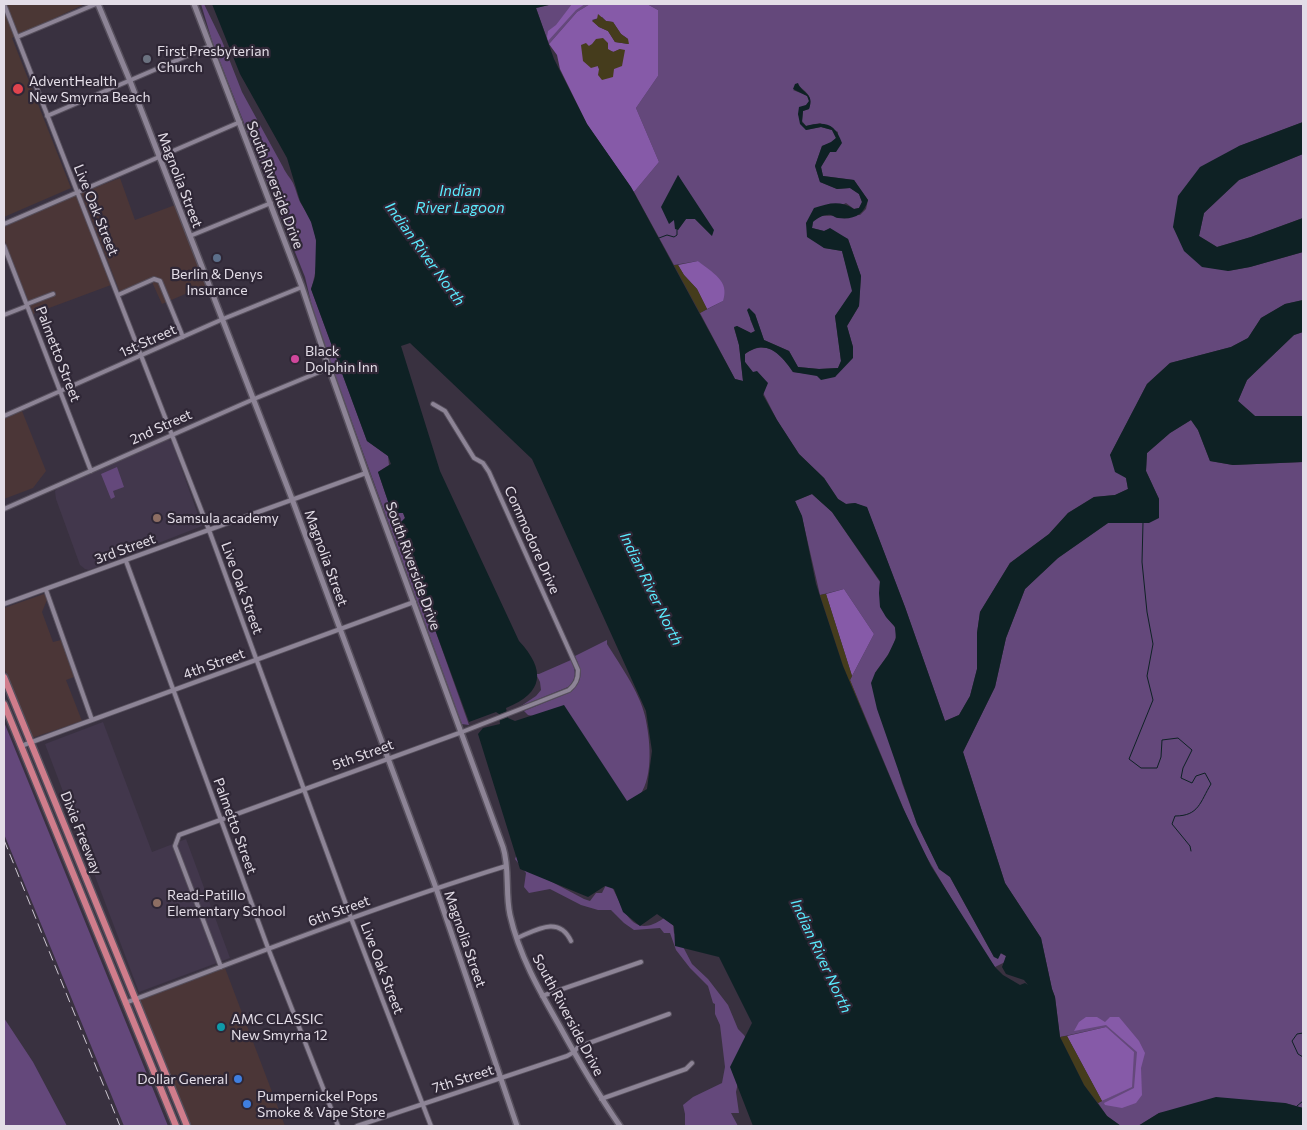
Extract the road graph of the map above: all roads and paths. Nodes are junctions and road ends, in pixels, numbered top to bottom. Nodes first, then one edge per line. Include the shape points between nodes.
1 (4, 4) edge
2 (97, 4) edge
3 (194, 4) edge
4 (17, 37) junction
5 (210, 46) junction
6 (130, 81) junction
7 (47, 116) junction
8 (240, 122) junction
9 (158, 156) junction
10 (77, 191) junction
11 (270, 203) junction
12 (4, 224) edge
13 (190, 236) junction
14 (4, 246) edge
15 (302, 287) junction
16 (53, 294) dead end
17 (118, 295) junction
18 (27, 305) junction
19 (4, 315) edge
20 (223, 319) junction
21 (183, 338) junction
22 (142, 356) junction
23 (329, 368) junction
24 (60, 391) junction
25 (254, 399) junction
26 (433, 404) dead end
27 (4, 416) edge
28 (172, 434) junction
29 (91, 471) junction
30 (366, 473) junction
31 (292, 499) junction
32 (4, 509) edge
33 (209, 530) junction
34 (126, 561) junction
35 (46, 590) junction
36 (414, 602) junction
37 (4, 604) edge
38 (339, 629) junction
39 (257, 660) junction
40 (4, 677) edge
41 (174, 690) junction
42 (561, 693) joint
43 (4, 704) edge
44 (92, 720) junction
45 (462, 732) junction
46 (30, 742) junction
47 (21, 746) junction
48 (387, 758) junction
49 (305, 788) junction
50 (221, 819) junction
51 (506, 866) junction
52 (81, 868) junction
53 (72, 872) junction
54 (436, 888) junction
55 (351, 918) junction
56 (516, 938) junction
57 (571, 941) dead end
58 (268, 948) junction
59 (641, 962) dead end
60 (220, 966) junction
61 (542, 996) junction
62 (135, 999) junction
63 (125, 1003) junction
64 (669, 1014) dead end
65 (574, 1052) junction
66 (692, 1063) dead end
67 (501, 1079) junction
68 (171, 1089) junction
69 (162, 1093) junction
70 (601, 1098) junction
71 (423, 1104) junction
72 (176, 1126) edge
73 (187, 1126) edge
74 (338, 1126) edge
75 (357, 1126) edge
76 (430, 1126) edge
77 (517, 1126) edge
78 (620, 1126) edge

1 - 4 street, Live Oak Street
2 - 4 street
2 - 6 street, Magnolia Street
3 - 5 street, South Riverside Drive
4 - 7 street, Live Oak Street
5 - 6 street
5 - 8 street, South Riverside Drive
6 - 7 street
6 - 9 street, Magnolia Street
7 - 10 street, Live Oak Street
8 - 9 street
8 - 11 street, South Riverside Drive
9 - 10 street
9 - 13 street, Magnolia Street
10 - 12 street
10 - 17 street, Live Oak Street
11 - 13 street
11 - 15 street, South Riverside Drive
13 - 20 street, Magnolia Street
14 - 18 street, Palmetto Street
15 - 20 street, 1st Street
15 - 23 street, South Riverside Drive
16 - 18 street
17 - 21 street via 154,279 160,281
17 - 22 street, Live Oak Street
18 - 19 street
18 - 24 street, Palmetto Street
20 - 21 street, 1st Street
20 - 25 street, Magnolia Street
21 - 22 street, 1st Street
22 - 24 street, 1st Street
22 - 28 street, Live Oak Street
23 - 25 street, 2nd Street
23 - 30 street, South Riverside Drive
24 - 27 street, 1st Street
24 - 29 street, Palmetto Street
25 - 28 street, 2nd Street
25 - 31 street, Magnolia Street
26 - 42 street, Commodore Drive via 445,411 474,458 489,472 578,670 574,685
28 - 29 street, 2nd Street
28 - 33 street, Live Oak Street
29 - 32 street, 2nd Street
30 - 31 street, 3rd Street
30 - 36 street, South Riverside Drive
31 - 33 street, 3rd Street
31 - 38 street, Magnolia Street
33 - 34 street, 3rd Street
33 - 39 street, Live Oak Street
34 - 35 street, 3rd Street
34 - 41 street, Palmetto Street
35 - 37 street, 3rd Street
35 - 44 street
36 - 38 street, 4th Street
36 - 45 street, South Riverside Drive
38 - 39 street, 4th Street
38 - 48 street, Magnolia Street
39 - 41 street, 4th Street
39 - 49 street, Live Oak Street
40 - 46 main road, Dixie Freeway
41 - 44 street, 4th Street
41 - 50 street, Palmetto Street
42 - 45 street, 5th Street
43 - 47 main road, Dixie Freeway
44 - 46 street, 4th Street
45 - 48 street, 5th Street
45 - 51 street, South Riverside Drive via 503,847
46 - 47 street, 4th Street
46 - 52 main road, Dixie Freeway
47 - 53 main road, Dixie Freeway
48 - 49 street, 5th Street
48 - 54 street, Magnolia Street
49 - 50 street, 5th Street
49 - 55 street, Live Oak Street
50 - 58 street, Palmetto Street
50 - 60 street, 5th Street via 179,835 175,846
51 - 54 street, 6th Street
51 - 56 street, South Riverside Drive via 507,899
52 - 53 street
52 - 62 main road, Dixie Freeway
53 - 63 main road, Dixie Freeway
54 - 55 street, 6th Street
54 - 67 street, Magnolia Street
55 - 58 street, 6th Street
55 - 71 street, Live Oak Street
56 - 57 street via 553,926 561,928
56 - 61 street, South Riverside Drive
58 - 60 street, 6th Street
58 - 74 street, Palmetto Street
59 - 61 street
60 - 62 street, 6th Street
61 - 65 street, South Riverside Drive
62 - 63 street, 6th Street
62 - 68 main road, Dixie Freeway
63 - 69 main road, Dixie Freeway
64 - 65 street, 7th Street via 578,1047
65 - 67 street, 7th Street
65 - 70 street, South Riverside Drive
66 - 70 street via 686,1069
67 - 71 street, 7th Street
67 - 77 street, Magnolia Street
68 - 69 street
68 - 73 main road, Dixie Freeway
69 - 72 main road, Dixie Freeway
70 - 78 street, South Riverside Drive
71 - 75 street, 7th Street
71 - 76 street, Live Oak Street

